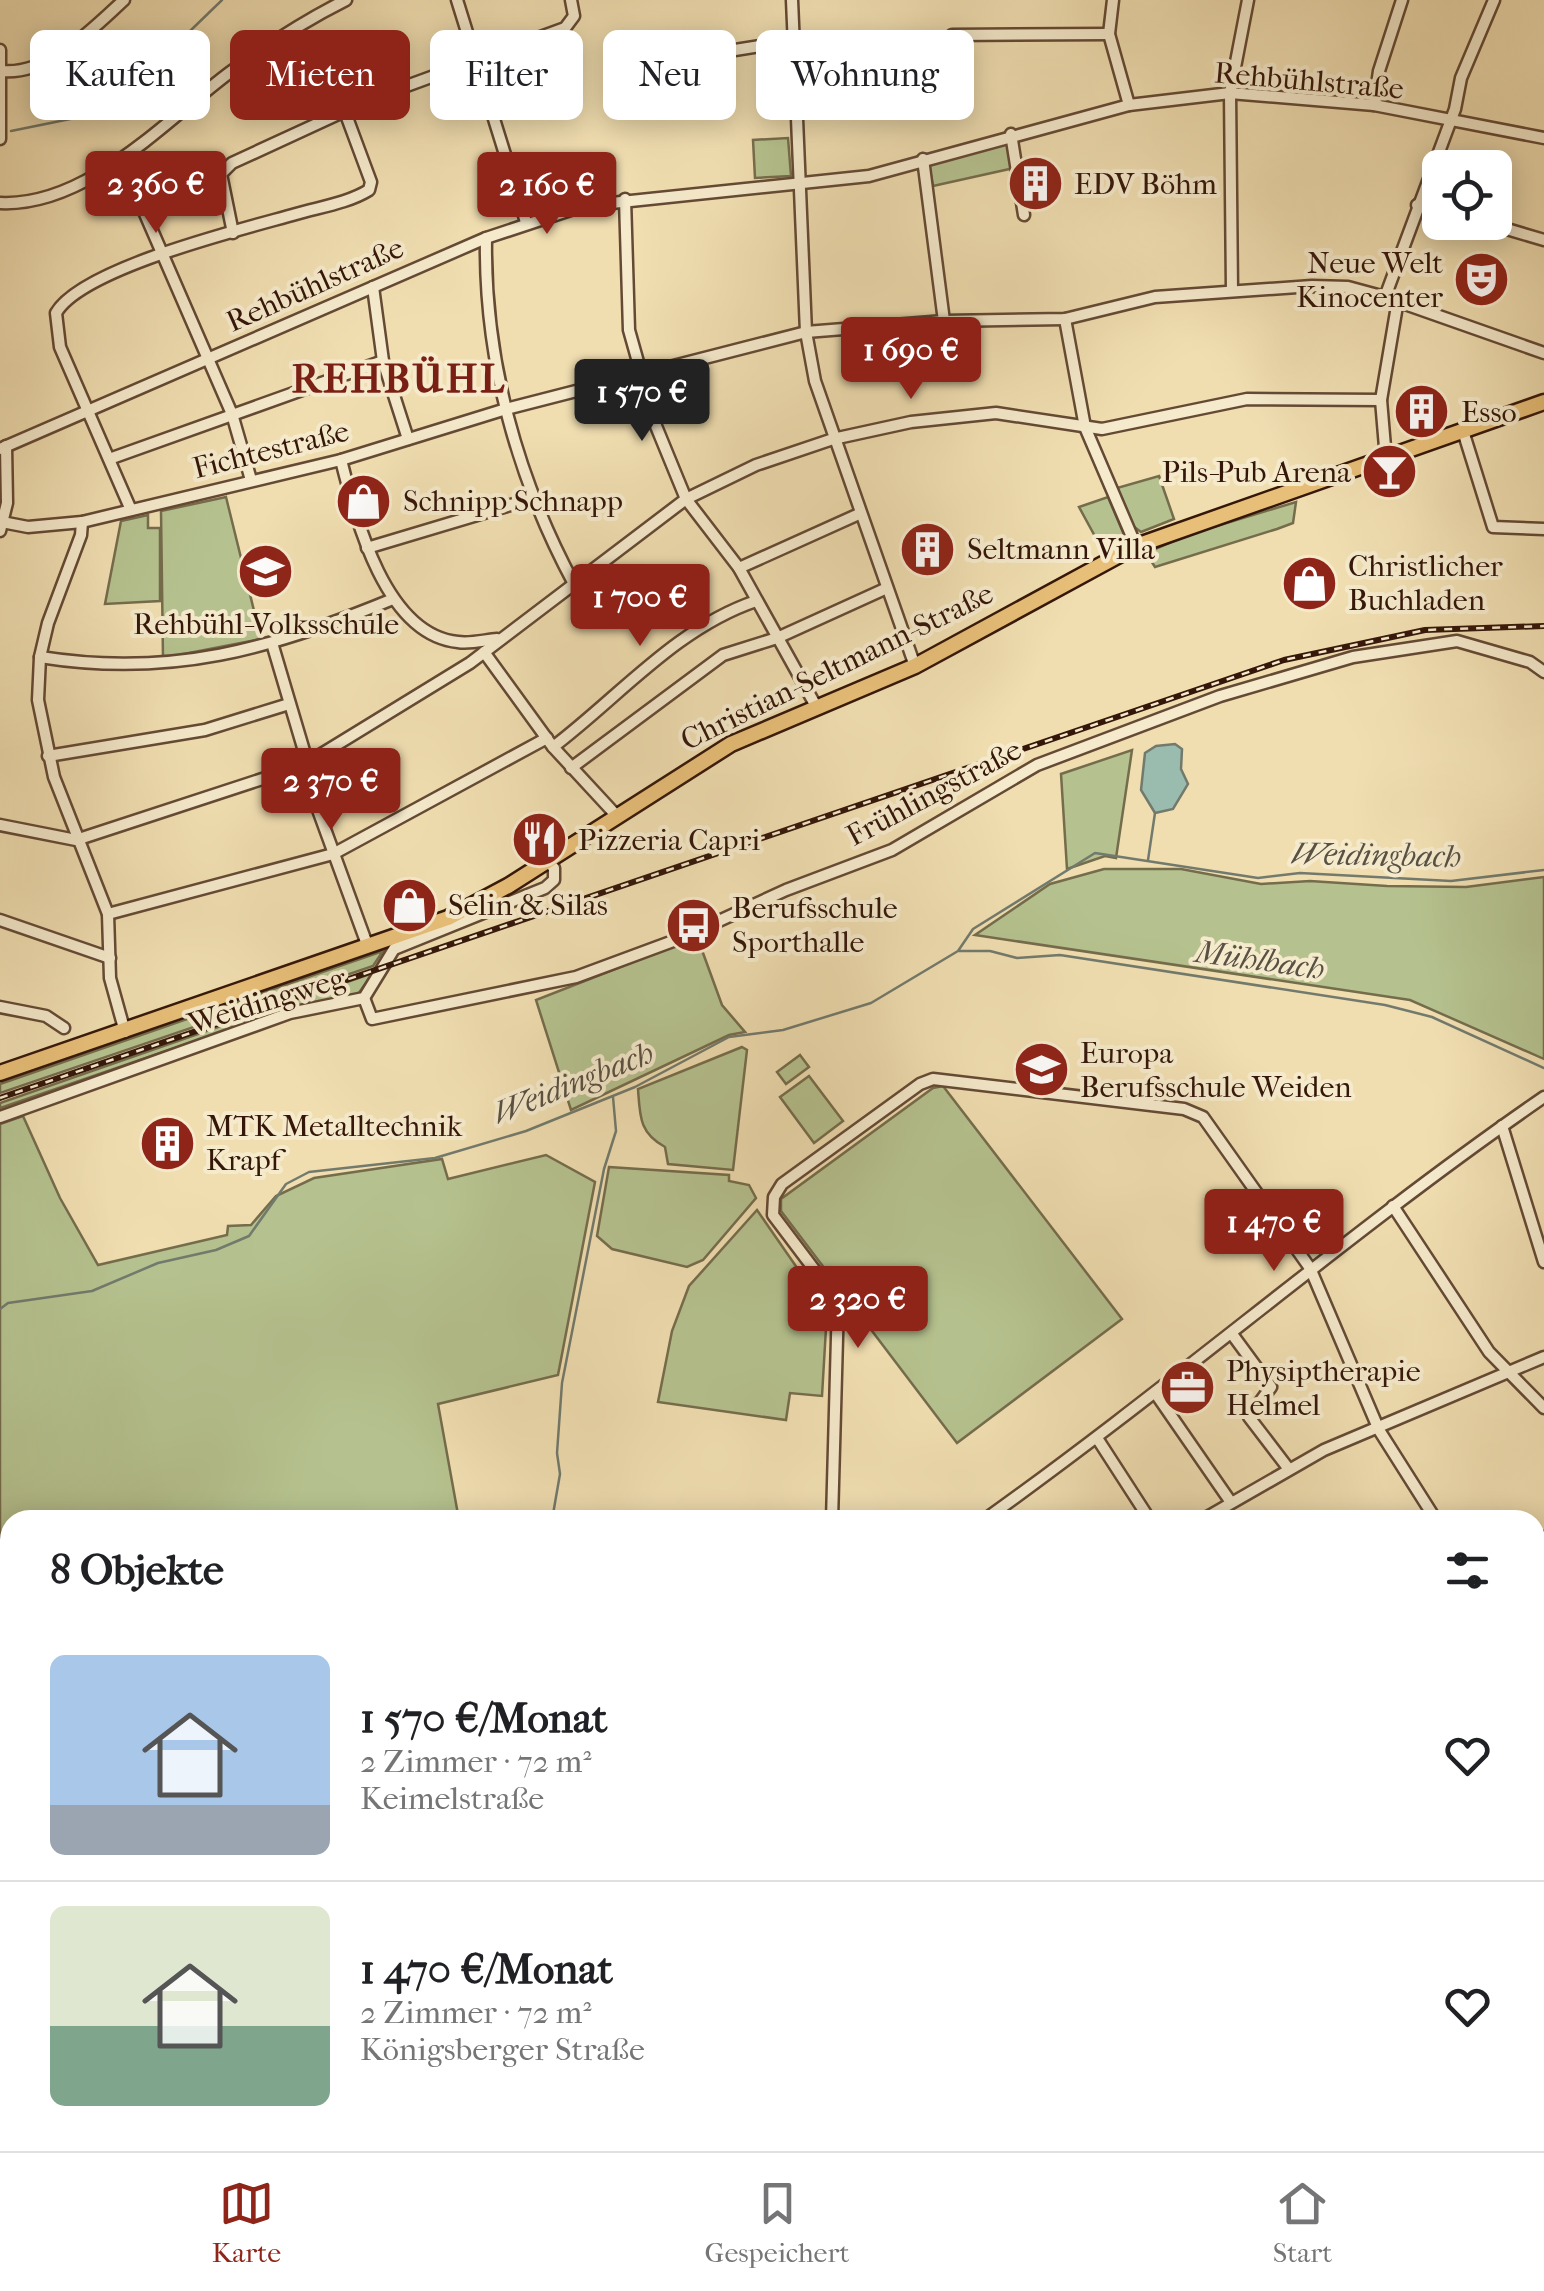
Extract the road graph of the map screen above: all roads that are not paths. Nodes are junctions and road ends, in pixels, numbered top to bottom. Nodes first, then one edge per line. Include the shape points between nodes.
1 (124, 0) edge
2 (457, 0) edge
3 (571, 0) edge
4 (792, 0) edge
5 (1114, 0) edge
6 (1248, 0) edge
7 (1402, 0) edge
8 (1494, 0) edge
9 (338, 2) edge
10 (467, 30) edge
11 (559, 30) edge
12 (792, 30) edge
13 (1108, 34) junction
14 (974, 35) edge
15 (0, 50) edge
16 (1, 71) edge
17 (1230, 93) junction
18 (1129, 105) junction
19 (1374, 106) junction
20 (327, 120) edge
21 (348, 120) edge
22 (495, 120) edge
23 (797, 120) edge
24 (1448, 122) junction
25 (1011, 134) junction
26 (0, 138) edge
27 (1544, 138) edge
28 (923, 158) junction
29 (122, 161) junction
30 (800, 184) junction
31 (625, 199) junction
32 (0, 203) edge
33 (1417, 205) junction
34 (1422, 206) edge
35 (1024, 215) dead end
36 (526, 222) junction
37 (1512, 231) edge
38 (233, 233) junction
39 (486, 238) junction
40 (1544, 240) edge
41 (161, 255) junction
42 (373, 286) junction
43 (1232, 291) junction
44 (1385, 297) junction
45 (1398, 300) junction
46 (1065, 319) junction
47 (944, 321) junction
48 (806, 332) junction
49 (1544, 353) edge
50 (208, 359) junction
51 (383, 361) junction
52 (638, 374) junction
53 (1381, 400) junction
54 (1544, 402) edge
55 (506, 409) junction
56 (90, 411) junction
57 (232, 414) junction
58 (1085, 427) junction
59 (1463, 431) junction
60 (408, 439) junction
61 (833, 439) junction
62 (3, 448) edge
63 (112, 458) junction
64 (1386, 459) junction
65 (341, 460) junction
66 (251, 480) junction
67 (534, 498) junction
68 (686, 499) junction
69 (131, 510) junction
70 (859, 514) junction
71 (82, 522) junction
72 (1, 527) edge
73 (1544, 529) edge
74 (1136, 546) junction
75 (367, 548) junction
76 (738, 568) junction
77 (574, 584) junction
78 (887, 588) junction
79 (393, 599) junction
80 (756, 602) junction
81 (777, 638) junction
82 (497, 639) junction
83 (272, 644) junction
84 (484, 652) junction
85 (40, 657) junction
86 (915, 666) junction
87 (1544, 672) edge
88 (289, 704) junction
89 (817, 708) junction
90 (550, 743) junction
91 (48, 756) junction
92 (304, 763) junction
93 (570, 768) junction
94 (615, 814) junction
95 (0, 825) edge
96 (76, 840) junction
97 (333, 854) junction
98 (546, 860) junction
99 (108, 914) junction
100 (0, 920) edge
101 (368, 947) junction
102 (110, 958) junction
103 (364, 998) junction
104 (0, 1006) edge
105 (64, 1028) dead end
106 (125, 1033) junction
107 (0, 1073) edge
108 (1544, 1097) edge
109 (0, 1117) edge
110 (1502, 1126) junction
111 (1393, 1206) junction
112 (1544, 1262) edge
113 (1310, 1268) junction
114 (1232, 1334) junction
115 (1544, 1357) edge
116 (1512, 1373) junction
117 (1156, 1394) junction
118 (1544, 1408) edge
119 (1379, 1430) junction
120 (1096, 1438) junction
121 (1288, 1468) junction
122 (1230, 1501) junction
123 (832, 1510) edge
124 (998, 1510) edge
125 (1143, 1510) edge
126 (1217, 1510) edge
127 (1430, 1510) edge

1 - 16 street via 62,52
2 - 10 street
3 - 11 street via 574,16
4 - 12 street
5 - 13 street
6 - 17 street
7 - 19 street
8 - 24 street
9 - 29 street via 228,74
13 - 14 street
13 - 18 street
15 - 16 street
16 - 26 street
17 - 18 street, Rehbühlstraße
17 - 19 street, Rehbühlstraße
17 - 43 street
18 - 25 street, Rehbühlstraße
19 - 24 street, Rehbühlstraße
20 - 38 street via 220,174
21 - 38 street via 370,190
22 - 36 street
23 - 30 street
24 - 27 street, Rehbühlstraße
24 - 33 street
25 - 28 street, Rehbühlstraße
25 - 35 street
28 - 30 street, Rehbühlstraße via 869,176
28 - 47 street
29 - 32 street via 37,199
29 - 41 street
30 - 31 street, Rehbühlstraße
30 - 48 street
31 - 36 street, Rehbühlstraße
31 - 52 street via 624,286
33 - 34 street
33 - 44 street
36 - 39 street, Rehbühlstraße
37 - 40 street
38 - 41 street
39 - 42 street, Rehbühlstraße
39 - 55 street via 488,327
41 - 50 street
41 - 56 street via 72,292 56,313 58,341
42 - 50 street, Rehbühlstraße
42 - 51 street
43 - 44 street, Fichtestraße via 1348,287
43 - 46 street, Fichtestraße via 1154,297
44 - 45 street, Fichtestraße
45 - 49 street, Fichtestraße
45 - 53 street
46 - 47 street, Fichtestraße
46 - 58 street
47 - 48 street, Fichtestraße
48 - 52 street, Fichtestraße
48 - 61 street
50 - 56 street, Rehbühlstraße
50 - 57 street
51 - 57 street
51 - 60 street
52 - 55 street, Fichtestraße
52 - 68 street
53 - 58 street via 1246,399
53 - 64 street
54 - 59 main road, Christian-Seltmann-Straße
55 - 60 street, Fichtestraße
55 - 67 street
56 - 62 street, Rehbühlstraße
56 - 63 street
57 - 63 street
57 - 66 street
58 - 61 street via 996,413
58 - 74 street
59 - 64 main road, Christian-Seltmann-Straße
59 - 73 street via 1493,526
60 - 65 street, Fichtestraße
61 - 68 street via 756,465
61 - 70 street
62 - 72 street via 7,503
63 - 69 street
64 - 74 main road, Christian-Seltmann-Straße
65 - 66 street, Fichtestraße
65 - 75 street
66 - 69 street, Fichtestraße
67 - 75 street
67 - 77 street
68 - 76 street
68 - 77 street
69 - 71 street, Fichtestraße
70 - 76 street
70 - 78 street
71 - 72 street, Fichtestraße
71 - 85 street
74 - 86 main road, Christian-Seltmann-Straße
75 - 79 street
76 - 80 street
77 - 82 street
78 - 81 street
78 - 86 street
79 - 82 street via 422,629 439,636 456,642
79 - 83 street
80 - 81 street
80 - 90 street via 687,635
81 - 89 street
81 - 93 street via 697,670
82 - 84 street
83 - 85 street via 146,667
83 - 88 street
84 - 90 street
84 - 92 street
85 - 91 street via 38,700
86 - 89 main road, Christian-Seltmann-Straße
87 - 103 street, Frühlingstraße via 1457,641 1353,657 1220,696 1049,760 892,850 576,977 372,1019
88 - 91 street via 205,730
88 - 92 street
89 - 94 main road, Christian-Seltmann-Straße via 731,744
90 - 93 street
90 - 97 street
91 - 96 street
92 - 96 street
92 - 97 street
93 - 94 street
94 - 98 main road, Christian-Seltmann-Straße
95 - 96 street
96 - 99 street
97 - 99 street
97 - 101 street
98 - 101 main road, Christian-Seltmann-Straße via 479,903
98 - 103 street, Weidingweg via 554,880 545,888 394,949
99 - 102 street
100 - 102 street
101 - 106 main road, Christian-Seltmann-Straße
102 - 106 street
103 - 109 street, Weidingweg via 290,1013
104 - 105 street via 46,1016
106 - 107 main road, Christian-Seltmann-Straße
108 - 110 street
110 - 111 street
110 - 112 street
111 - 113 street
111 - 116 street via 1472,1329
113 - 114 street
113 - 119 street
113 - 123 street via 1203,1117 1184,1108 932,1080 920,1084 782,1184 774,1198 774,1215 838,1301
114 - 117 street
114 - 121 street via 1271,1387 1249,1417
115 - 116 street
116 - 118 street
116 - 119 street
117 - 120 street
117 - 122 street
119 - 121 street
119 - 127 street
120 - 124 street
120 - 125 street
121 - 122 street
122 - 126 street

